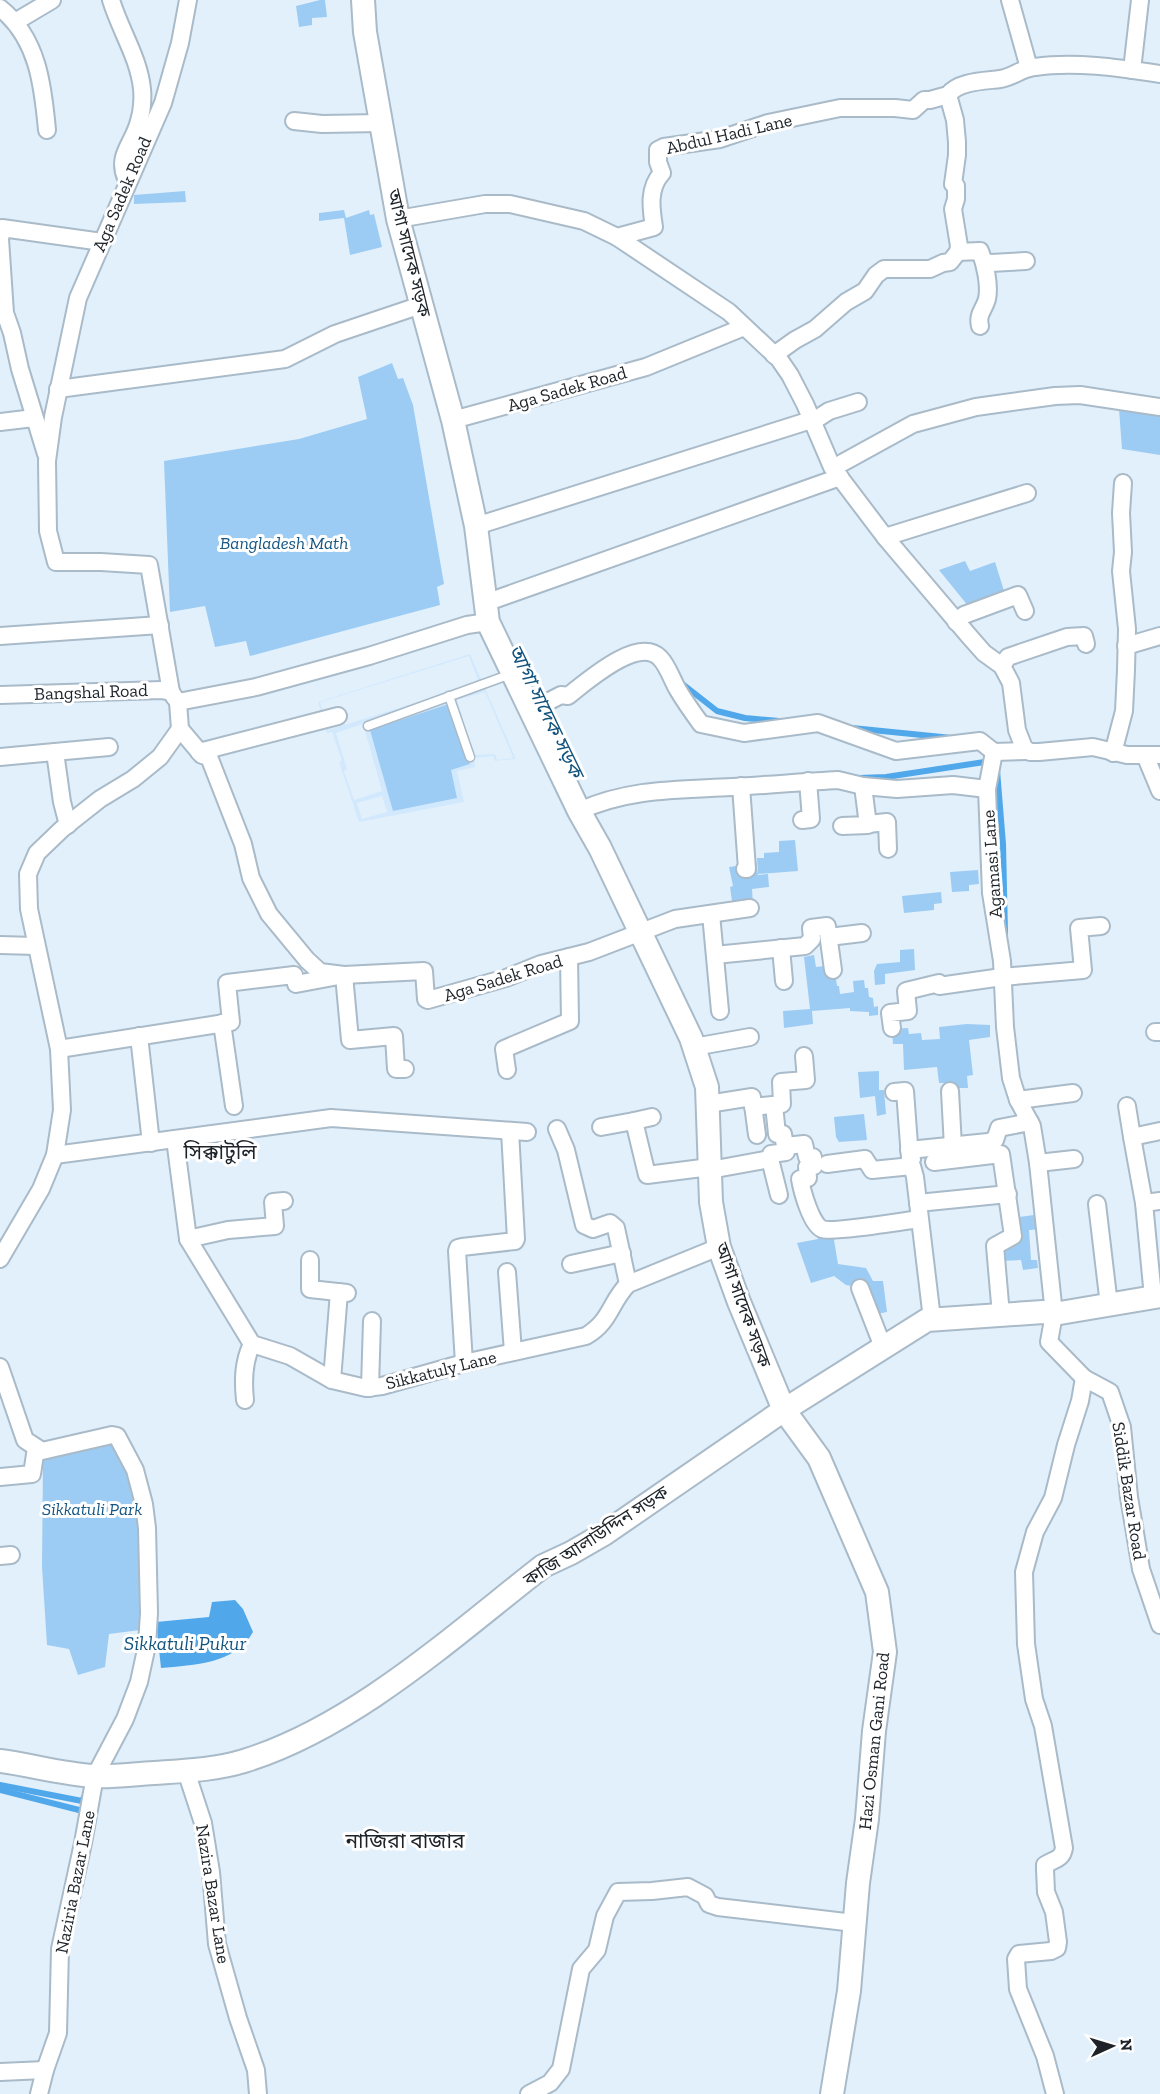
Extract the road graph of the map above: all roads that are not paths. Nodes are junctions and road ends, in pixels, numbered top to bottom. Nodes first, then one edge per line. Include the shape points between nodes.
1 (52, 0) edge
2 (111, 0) edge
3 (188, 0) edge
4 (363, 0) edge
5 (1011, 0) edge
6 (1140, 0) edge
7 (0, 8) edge
8 (15, 22) junction
9 (1033, 67) junction
10 (1132, 70) junction
11 (1160, 75) edge
12 (948, 95) junction
13 (294, 121) dead end
14 (382, 123) junction
15 (47, 130) dead end
16 (127, 181) junction
17 (398, 219) junction
18 (1, 228) edge
19 (617, 237) junction
20 (102, 242) junction
21 (958, 252) junction
22 (1026, 261) dead end
23 (984, 262) junction
24 (421, 305) junction
25 (980, 326) dead end
26 (744, 327) junction
27 (774, 355) junction
28 (58, 389) junction
29 (858, 402) dead end
30 (1160, 407) edge
31 (34, 418) junction
32 (453, 420) junction
33 (812, 421) junction
34 (0, 422) edge
35 (47, 461) junction
36 (837, 472) junction
37 (1123, 483) dead end
38 (1027, 493) dead end
39 (477, 526) junction
40 (885, 537) junction
41 (1025, 611) dead end
42 (486, 613) junction
43 (956, 622) junction
44 (160, 625) junction
45 (0, 636) edge
46 (1160, 636) edge
47 (1086, 644) dead end
48 (1126, 646) junction
49 (1002, 666) junction
50 (512, 673) junction
51 (0, 695) edge
52 (449, 696) junction
53 (174, 697) junction
54 (530, 711) junction
55 (338, 716) dead end
56 (368, 726) dead end
57 (180, 729) junction
58 (109, 747) dead end
59 (1027, 751) junction
60 (55, 752) junction
61 (199, 752) junction
62 (994, 752) junction
63 (1113, 753) junction
64 (1153, 755) edge
65 (0, 757) edge
66 (470, 757) dead end
67 (808, 782) junction
68 (741, 786) junction
69 (863, 786) junction
70 (987, 789) junction
71 (1160, 791) edge
72 (579, 811) junction
73 (802, 820) dead end
74 (68, 825) junction
75 (888, 849) dead end
76 (745, 869) dead end
77 (750, 908) dead end
78 (711, 914) junction
79 (1101, 926) dead end
80 (640, 932) junction
81 (862, 933) dead end
82 (829, 937) junction
83 (0, 945) edge
84 (36, 946) junction
85 (781, 948) junction
86 (715, 955) junction
87 (569, 957) junction
88 (833, 970) dead end
89 (344, 975) junction
90 (1002, 977) junction
91 (784, 981) dead end
92 (720, 1011) dead end
93 (222, 1023) junction
94 (892, 1028) dead end
95 (139, 1036) junction
96 (750, 1037) dead end
97 (694, 1047) junction
98 (59, 1049) junction
99 (804, 1056) dead end
100 (405, 1069) dead end
101 (507, 1070) dead end
102 (950, 1091) dead end
103 (894, 1092) dead end
104 (1073, 1093) dead end
105 (1018, 1100) junction
106 (708, 1104) junction
107 (774, 1105) junction
108 (234, 1106) dead end
109 (1127, 1106) dead end
110 (753, 1107) junction
111 (652, 1117) dead end
112 (634, 1121) junction
113 (1030, 1122) junction
114 (601, 1127) dead end
115 (557, 1129) dead end
116 (1160, 1131) edge
117 (757, 1135) dead end
118 (1132, 1137) junction
119 (175, 1139) junction
120 (151, 1143) junction
121 (785, 1146) junction
122 (953, 1147) junction
123 (909, 1150) junction
124 (55, 1155) junction
125 (1074, 1158) dead end
126 (770, 1159) junction
127 (934, 1162) dead end
128 (1038, 1163) junction
129 (827, 1164) dead end
130 (710, 1169) junction
131 (1008, 1194) junction
132 (778, 1196) dead end
133 (284, 1201) dead end
134 (1152, 1202) edge
135 (919, 1204) junction
136 (1097, 1204) dead end
137 (188, 1239) junction
138 (719, 1247) junction
139 (2, 1250) edge
140 (622, 1253) junction
141 (310, 1260) dead end
142 (571, 1263) dead end
143 (507, 1272) dead end
144 (628, 1284) junction
145 (860, 1288) dead end
146 (1157, 1296) edge
147 (1109, 1305) junction
148 (1054, 1314) junction
149 (1001, 1315) junction
150 (932, 1319) junction
151 (372, 1321) dead end
152 (252, 1344) junction
153 (883, 1347) junction
154 (513, 1352) junction
155 (464, 1363) junction
156 (0, 1367) edge
157 (1084, 1378) junction
158 (332, 1380) junction
159 (370, 1388) junction
160 (245, 1400) dead end
161 (784, 1410) junction
162 (36, 1448) junction
163 (0, 1477) edge
164 (1160, 1625) edge
165 (0, 1761) edge
166 (186, 1771) junction
167 (95, 1776) junction
168 (854, 1923) junction
169 (45, 2070) junction
170 (0, 2072) edge
171 (39, 2094) edge
172 (258, 2094) edge
173 (529, 2094) edge
174 (832, 2094) edge
175 (1055, 2094) edge

1 - 8 street
2 - 16 street via 142,89 139,122 122,169
3 - 16 street, Aga Sadek Road via 163,103
4 - 14 street, আগা সাদেক সড়ক
5 - 9 street
6 - 10 street
7 - 8 street
8 - 15 street via 35,55
9 - 10 street
9 - 12 street, Abdul Hadi Lane via 1021,69 1011,77 959,87
10 - 11 street
12 - 19 street, Abdul Hadi Lane via 924,100 913,110 840,108 768,123 720,139 664,147 658,150 662,173 652,190 654,227
12 - 21 street via 957,142 953,209
13 - 14 street
14 - 17 street, আগা সাদেক সড়ক
16 - 20 street, Aga Sadek Road
17 - 19 street via 484,204 510,204 584,221
17 - 24 street, আগা সাদেক সড়ক
18 - 20 street
18 - 31 street via 5,313
19 - 26 street via 729,312
20 - 28 street, Aga Sadek Road via 78,298
21 - 23 street via 980,251
21 - 27 street via 950,262 930,269 884,269 865,291
22 - 23 street
23 - 25 street via 987,298 979,315
24 - 28 street via 335,334 285,359
24 - 32 street, আগা সাদেক সড়ক
26 - 27 street
26 - 32 street, Aga Sadek Road via 646,367
27 - 33 street via 790,375
28 - 35 street, Aga Sadek Road
29 - 33 street
30 - 36 street via 1080,395 994,404 913,424
31 - 34 street
31 - 35 street
32 - 39 street, আগা সাদেক সড়ক
33 - 36 street
33 - 39 street
35 - 44 street, Aga Sadek Road via 48,531 56,562 149,565
36 - 40 street
36 - 42 street
37 - 48 street via 1121,572
38 - 40 street
39 - 42 street, আগা সাদেক সড়ক
40 - 43 street
41 - 43 street via 1018,595 964,615
42 - 50 street, আগা সাদেক সড়ক
42 - 53 street via 467,625 256,687
43 - 49 street via 984,653
44 - 45 street
44 - 53 street
46 - 48 street
47 - 49 street via 1084,636 1067,637 1008,657
48 - 63 street via 1124,711
49 - 59 street via 1011,682 1021,744
50 - 52 lane
50 - 54 street, আগা সাদেক সড়ক
51 - 53 street, Bangshal Road via 162,690
52 - 56 lane
52 - 66 lane
53 - 57 street
54 - 62 street via 561,695 568,696 610,664 632,654 650,652 660,657 701,724 744,733 818,723 896,751 981,741
54 - 72 street, আগা সাদেক সড়ক
55 - 61 street
57 - 61 street, Aga Sadek Road
57 - 74 street via 160,757
58 - 60 street
59 - 62 street
59 - 63 street via 1094,747
60 - 65 street
60 - 74 street
61 - 89 street, Aga Sadek Road via 209,757 252,878 269,914 320,972
62 - 70 street, Agamasi Lane
63 - 64 street
64 - 71 street
67 - 68 street
67 - 69 street via 838,780
67 - 73 street via 811,819
68 - 72 street via 631,794
68 - 76 street
69 - 70 street via 897,789 953,785
69 - 75 street via 868,824 887,822
70 - 90 street, Agamasi Lane via 991,893
72 - 80 street, আগা সাদেক সড়ক
74 - 84 street via 38,853 28,874
77 - 78 street, Aga Sadek Road
78 - 80 street, Aga Sadek Road via 675,919
78 - 86 street
79 - 90 street via 1079,928 1083,970
80 - 87 street, Aga Sadek Road
80 - 97 street, আগা সাদেক সড়ক
81 - 82 street
82 - 85 street via 827,926 811,928 812,939 805,946
82 - 88 street
83 - 84 street
84 - 98 street
85 - 86 street
85 - 91 street
86 - 92 street
87 - 89 street, Aga Sadek Road via 428,1000 424,971
87 - 101 street via 570,1021 504,1049
89 - 93 street via 296,984 294,975 227,983 231,1022
89 - 100 street via 350,1040 394,1036 396,1070
90 - 94 street via 939,983 906,991 908,1011 890,1013
90 - 105 street, Agamasi Lane via 1011,1078
93 - 95 street
93 - 108 street
95 - 98 street
95 - 120 street
96 - 97 street
97 - 106 street, আগা সাদেক সড়ক via 707,1087
98 - 124 street via 62,1110
99 - 107 street via 807,1080 781,1082 783,1104
102 - 122 street
103 - 123 street via 905,1091
104 - 105 street
105 - 113 street, Agamasi Lane
106 - 110 street via 752,1097
106 - 130 street, আগা সাদেক সড়ক
107 - 110 street
107 - 121 street via 777,1134 783,1134
109 - 118 street
110 - 117 street
111 - 112 street
112 - 114 street
112 - 130 street via 647,1175
113 - 122 street via 999,1128 995,1140
113 - 128 street, Agamasi Lane
115 - 140 street via 584,1225 593,1229 613,1224
116 - 118 street
118 - 134 street
119 - 120 street
119 - 137 street
119 - 155 street via 331,1118 518,1132 515,1241 462,1247 457,1251
120 - 124 street
121 - 126 street via 786,1152 771,1154
121 - 135 street via 804,1144 807,1157 813,1157 814,1166 807,1167 808,1178 800,1179 816,1224 822,1229 837,1230
122 - 123 street
123 - 135 street via 910,1158 919,1167
124 - 139 street via 40,1189
125 - 128 street
126 - 130 street
126 - 132 street
127 - 131 street via 1001,1154
128 - 148 street, Agamasi Lane
129 - 135 street via 865,1159 872,1170 912,1166
130 - 138 street, আগা সাদেক সড়ক
131 - 135 street
131 - 149 street via 1013,1236 995,1246
133 - 137 street via 273,1202 275,1227 228,1230
134 - 146 street
135 - 150 street
136 - 147 street
137 - 152 street
138 - 144 street
138 - 161 street, আগা সাদেক সড়ক
140 - 142 street
140 - 144 street
141 - 158 street via 310,1289 343,1292
143 - 154 street
144 - 154 street, Sikkatuly Lane via 600,1328 586,1336
145 - 153 street
146 - 147 street, কাজি আলাউদ্দিন সড়ক
147 - 148 street, কাজি আলাউদ্দিন সড়ক
148 - 149 street, কাজি আলাউদ্দিন সড়ক
148 - 157 street, Siddik Bazar Road via 1049,1342
149 - 150 street, কাজি আলাউদ্দিন সড়ক
150 - 153 street, কাজি আলাউদ্দিন সড়ক
151 - 159 street
152 - 158 street, Sikkatuly Lane via 290,1356
152 - 160 street via 246,1359
153 - 161 street, কাজি আলাউদ্দিন সড়ক
154 - 155 street, Sikkatuly Lane
155 - 159 street, Sikkatuly Lane
156 - 162 street via 25,1440
157 - 164 street, Siddik Bazar Road via 1110,1392 1122,1427 1141,1569
157 - 175 street via 1053,1498 1035,1532 1024,1572 1026,1644 1064,1848 1063,1855 1045,1865 1057,1947 1019,1954 1016,1959 1018,1989 1045,2056
158 - 159 street, Sikkatuly Lane
161 - 166 street, কাজি আলাউদ্দিন সড়ক via 604,1534 543,1566 382,1691 310,1734 242,1762
161 - 168 street, Hazi Osman Gani Road via 819,1458 876,1592 885,1652
162 - 163 street via 32,1474
162 - 167 street, Naziria Bazar Lane via 42,1451 117,1436 135,1470 144,1504 147,1646 125,1719
165 - 167 street, কাজি আলাউদ্দিন সড়ক
166 - 167 street, কাজি আলাউদ্দিন সড়ক
166 - 172 street, Nazira Bazar Lane via 203,1823 217,1944 256,2070
167 - 169 street, Naziria Bazar Lane via 60,1949 58,2033
168 - 173 street via 718,1907 688,1887 618,1892 605,1916 597,1950 581,1969 561,2069 550,2083
168 - 174 street, Hazi Osman Gani Road via 849,1991
169 - 170 street
169 - 171 street, Naziria Bazar Lane

